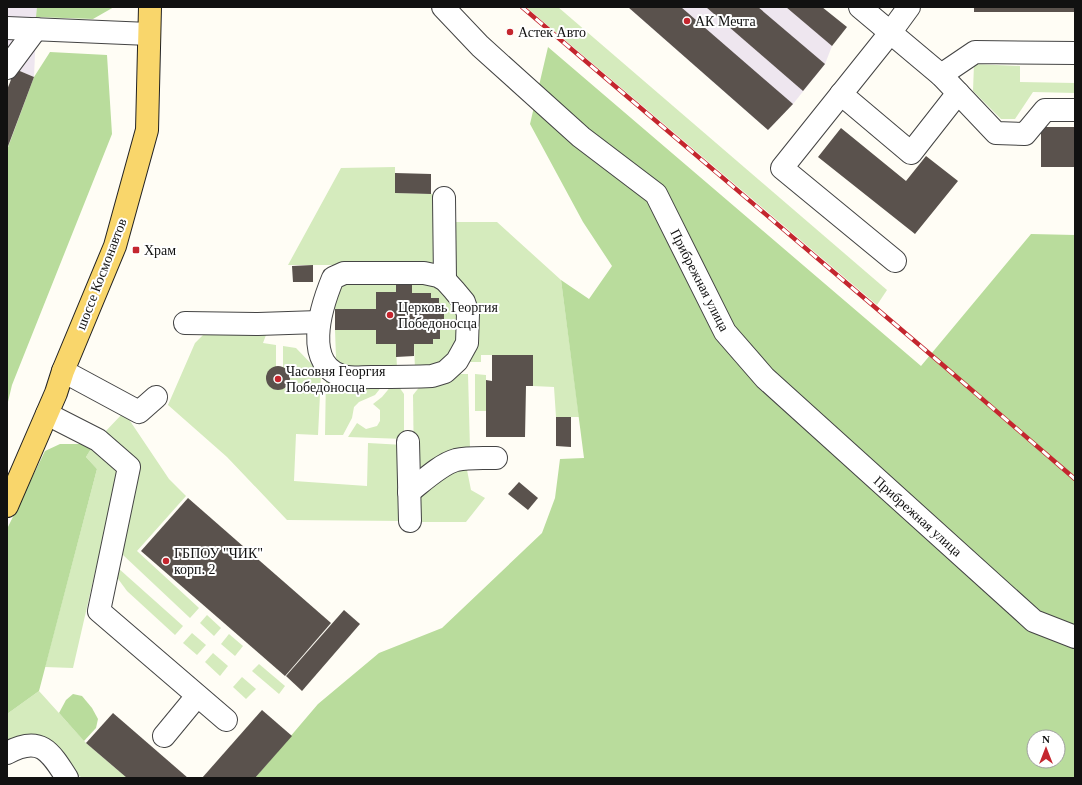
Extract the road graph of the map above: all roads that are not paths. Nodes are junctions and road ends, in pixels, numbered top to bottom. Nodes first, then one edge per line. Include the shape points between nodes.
1 (150, 7) edge
2 (443, 7) edge
3 (860, 7) edge
4 (909, 7) edge
5 (7, 28) edge
6 (36, 29) junction
7 (890, 33) junction
8 (149, 34) junction
9 (1075, 53) edge
10 (7, 68) edge
11 (941, 75) junction
12 (958, 93) junction
13 (841, 94) junction
14 (1075, 110) edge
15 (444, 198) dead end
16 (895, 262) dead end
17 (445, 280) junction
18 (319, 322) junction
19 (185, 323) dead end
20 (63, 371) junction
21 (156, 397) dead end
22 (47, 414) junction
23 (408, 442) dead end
24 (496, 458) dead end
25 (409, 492) junction
26 (7, 506) edge
27 (410, 521) dead end
28 (1075, 637) edge
29 (197, 696) junction
30 (226, 720) dead end
31 (164, 736) dead end
32 (7, 753) edge
33 (67, 778) edge

1 - 8 main road, шоссе Космонавтов
2 - 28 street, Прибрежная улица via 480,46 581,137 656,194 725,332 765,378 1034,621
3 - 7 street
4 - 7 street
5 - 6 street
6 - 8 street
6 - 10 street
7 - 11 street
7 - 13 street
8 - 20 main road, шоссе Космонавтов via 148,130 115,246
9 - 11 street via 975,52
11 - 12 street
12 - 13 street via 911,153
12 - 14 street via 996,133 1025,134 1045,110
13 - 16 street via 782,168
15 - 17 street
17 - 18 street via 424,273 344,273 333,278
17 - 18 street via 464,302 468,314 468,328 467,343 458,361 445,372 432,376 347,377 332,371 324,364 319,354
18 - 19 street
20 - 21 street via 139,412
20 - 22 main road, шоссе Космонавтов
22 - 26 main road, шоссе Космонавтов
22 - 29 street via 98,440 129,467 99,611
23 - 25 street
24 - 25 street via 454,461
25 - 27 street
29 - 30 street
29 - 31 street
32 - 33 street via 19,747 34,745 49,752

